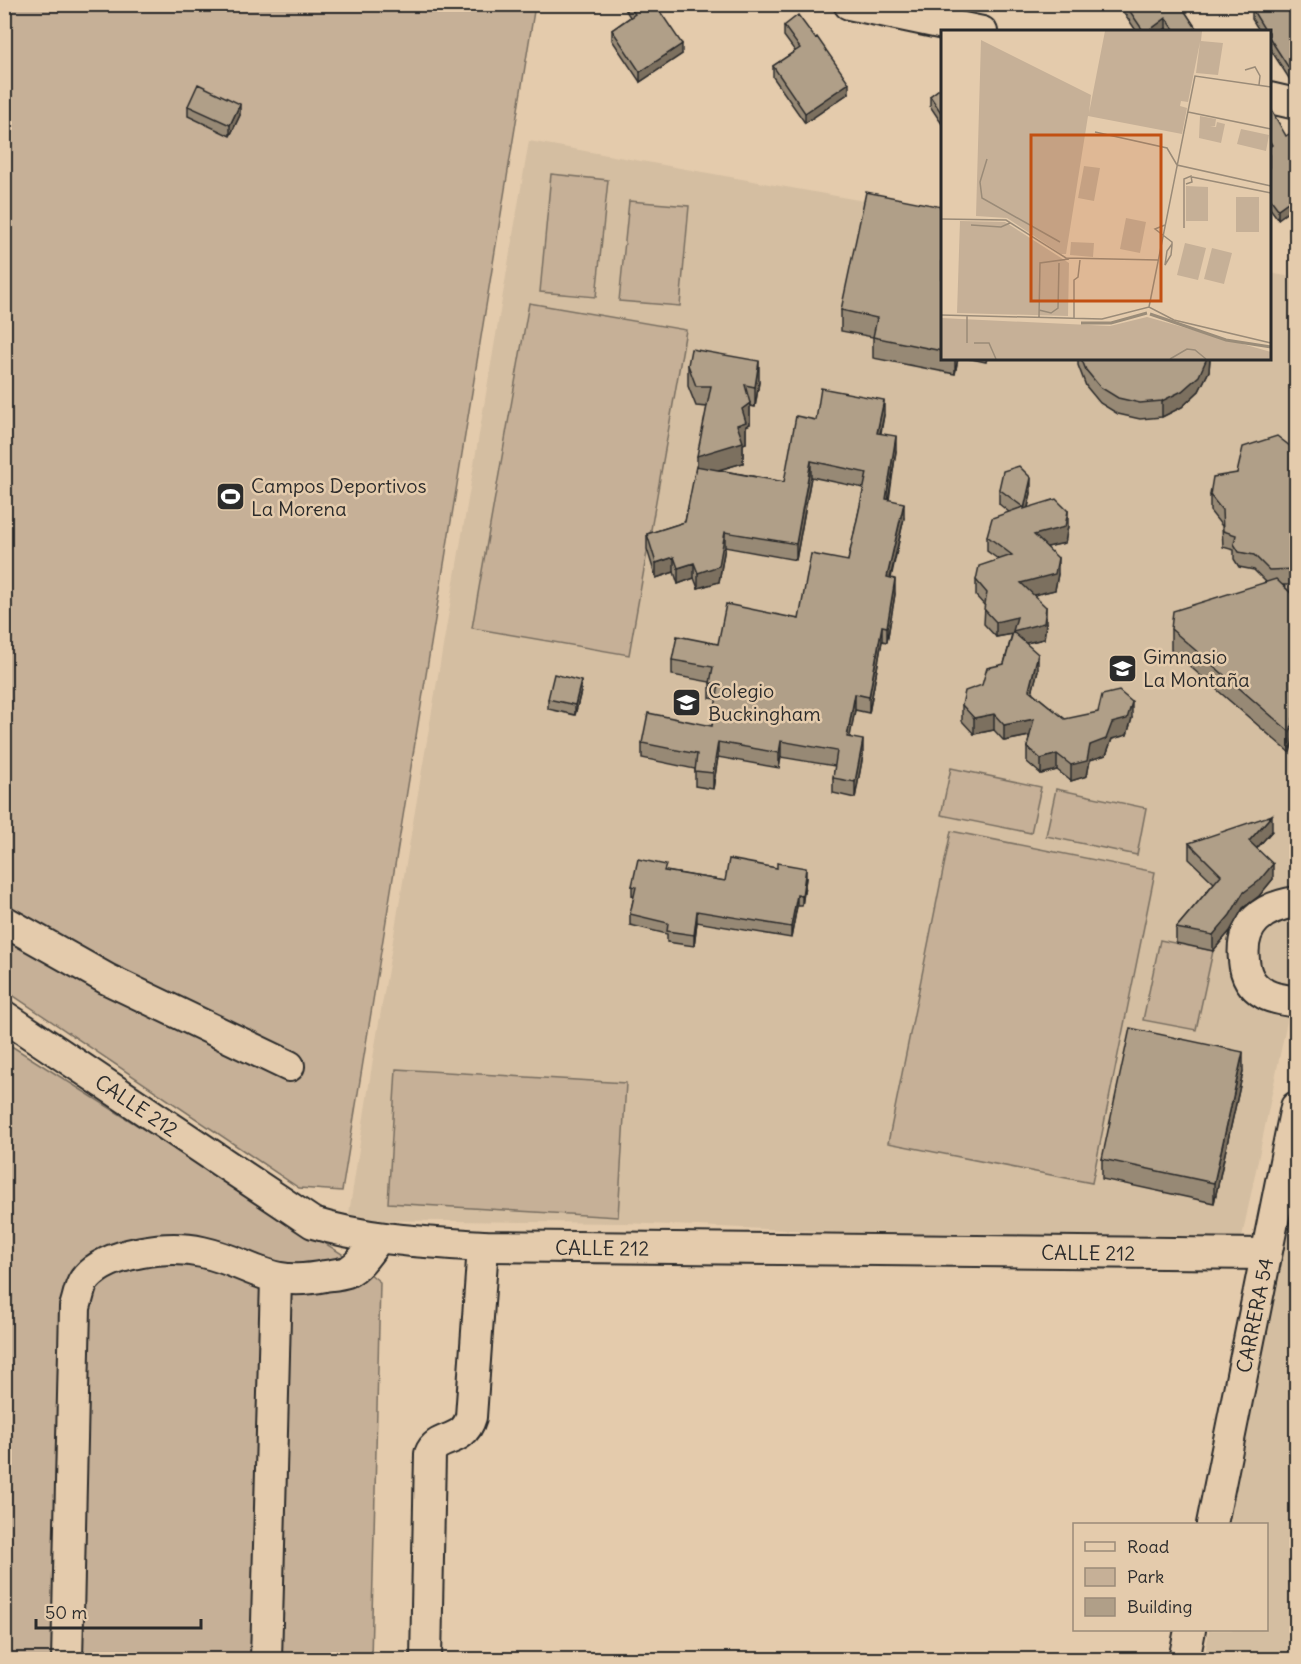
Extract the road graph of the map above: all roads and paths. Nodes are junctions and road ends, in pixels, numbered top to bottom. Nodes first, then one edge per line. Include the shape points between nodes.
1 (849, 4) edge
2 (972, 30) edge
3 (1271, 98) edge
4 (1296, 104) edge
5 (1296, 902) edge
6 (4, 921) edge
7 (1296, 1002) edge
8 (4, 1016) edge
9 (289, 1066) dead end
10 (1296, 1107) edge
11 (378, 1239) junction
12 (483, 1246) junction
13 (1266, 1254) junction
14 (276, 1279) junction
15 (1212, 1523) edge
16 (1190, 1631) edge
17 (68, 1659) edge
18 (266, 1659) edge
19 (426, 1659) edge
20 (1184, 1659) edge

1 - 2 street
3 - 4 street
5 - 7 street via 1271,908 1258,917 1242,943 1245,974 1254,986 1266,995
6 - 9 street via 107,979
8 - 11 street, CALLE 212 via 313,1223
10 - 13 street, CARRERA 54
11 - 12 street, CALLE 212
11 - 14 street via 348,1272 305,1280
12 - 13 street, CALLE 212
12 - 19 street via 471,1417 460,1436 437,1444 430,1454
13 - 15 street, CARRERA 54
14 - 17 street via 203,1252 172,1248 141,1252 105,1264 85,1279 75,1308
14 - 18 street
16 - 20 street

